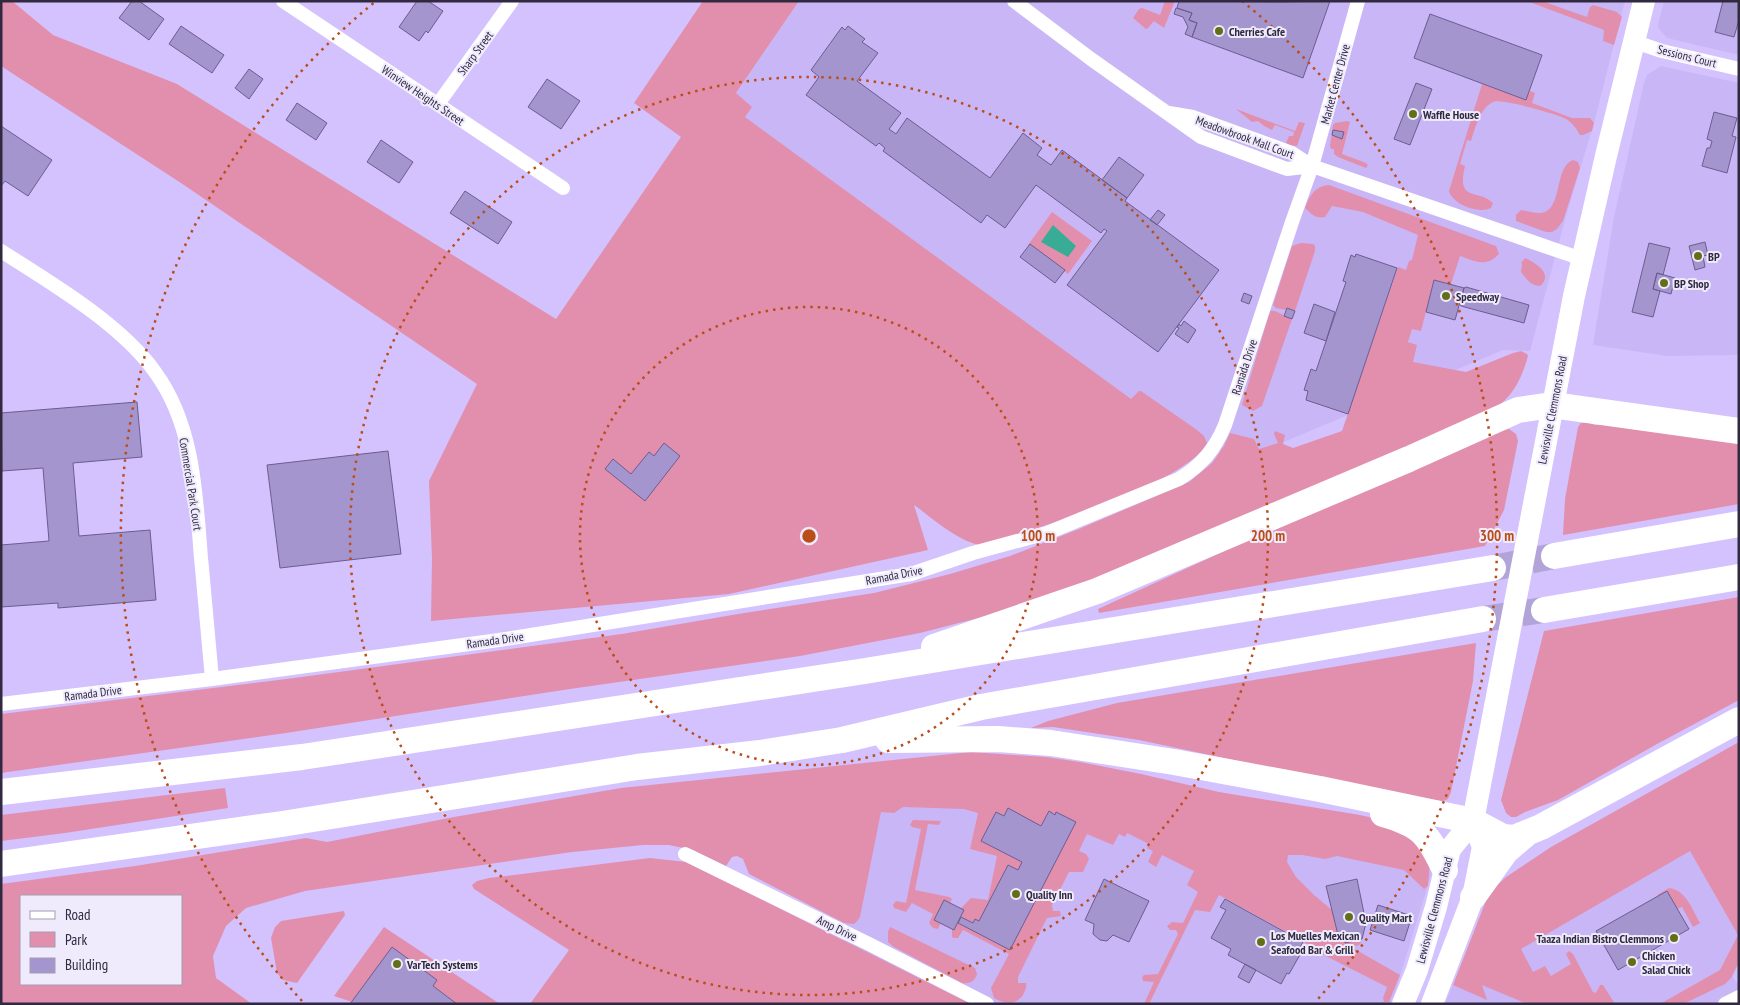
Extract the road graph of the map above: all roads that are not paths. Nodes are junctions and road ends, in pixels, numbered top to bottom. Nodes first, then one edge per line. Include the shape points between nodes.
1 (283, 1) edge
2 (512, 1) edge
3 (1014, 1) edge
4 (1358, 1) edge
5 (1644, 1) edge
6 (1635, 42) junction
7 (1739, 69) edge
8 (438, 104) junction
9 (1312, 166) junction
10 (563, 188) dead end
11 (1, 250) edge
12 (1582, 259) junction
13 (1552, 405) junction
14 (1739, 431) edge
15 (1739, 524) edge
16 (1554, 556) tunnel mouth
17 (1493, 568) tunnel mouth
18 (1739, 577) edge
19 (1544, 610) tunnel mouth
20 (1483, 620) tunnel mouth
21 (865, 671) junction
22 (212, 679) junction
23 (1, 704) edge
24 (1739, 720) edge
25 (842, 740) junction
26 (1320, 789) junction
27 (1, 792) edge
28 (1473, 821) junction
29 (1526, 834) junction
30 (685, 854) dead end
31 (1, 864) edge
32 (1445, 870) junction
33 (1473, 896) junction
34 (1739, 997) edge
35 (987, 1004) edge
36 (1403, 1004) edge
37 (1432, 1004) edge
38 (1725, 1004) edge

1 - 8 street, Winview Heights Street
2 - 8 street, Sharp Street
3 - 9 street, Meadowbrook Mall Court via 1201,137 1287,169
4 - 9 street, Market Center Drive
5 - 6 main road, Lewisville Clemmons Road
6 - 7 street, Sessions Court
6 - 12 main road, Lewisville Clemmons Road
8 - 10 street, Winview Heights Street
9 - 12 street
9 - 22 street, Ramada Drive via 1220,438 1195,469 1163,487 1047,533 911,574 499,640
11 - 22 street, Commercial Park Court via 117,331 156,372 170,396 180,422 192,474
12 - 13 main road, Lewisville Clemmons Road
13 - 14 highway
13 - 21 highway via 1518,410 1098,591
13 - 28 main road, Lewisville Clemmons Road
15 - 16 highway
17 - 21 highway
18 - 19 highway
20 - 25 highway via 981,707
21 - 27 highway via 302,758
22 - 23 street, Ramada Drive
24 - 29 highway
25 - 26 highway via 998,739 1051,743
25 - 31 highway via 637,767 282,824
26 - 28 highway
26 - 32 highway via 1413,826 1431,842
28 - 29 highway via 1503,837
28 - 32 main road, Lewisville Clemmons Road via 1450,849
28 - 33 main road via 1483,847
29 - 33 highway via 1506,851
30 - 35 street, Amp Drive
32 - 36 main road, Lewisville Clemmons Road via 1420,959
33 - 37 main road
34 - 38 street

